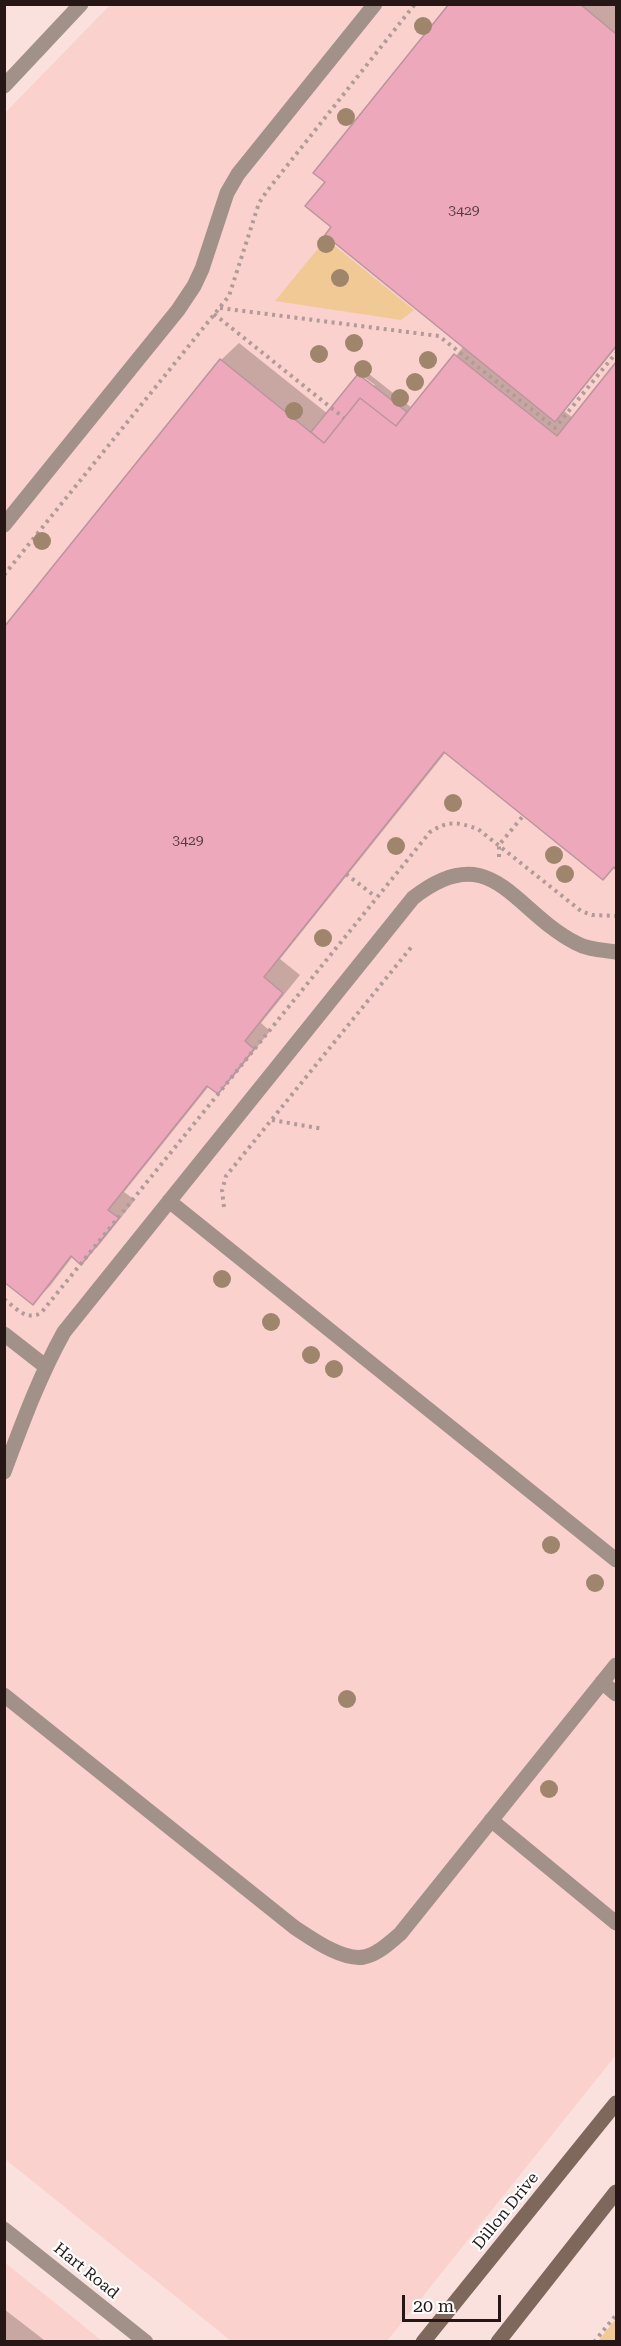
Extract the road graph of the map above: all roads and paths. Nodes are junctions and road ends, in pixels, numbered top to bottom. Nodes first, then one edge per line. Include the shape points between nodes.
1 (81, 4) edge
2 (375, 4) edge
3 (4, 86) edge
4 (219, 308) dead end
5 (214, 314) dead end
6 (616, 353) edge
7 (344, 418) dead end
8 (4, 525) edge
9 (523, 816) dead end
10 (346, 874) dead end
11 (499, 885) junction
12 (377, 897) junction
13 (399, 915) junction
14 (413, 945) dead end
15 (616, 952) edge
16 (271, 1120) junction
17 (323, 1129) dead end
18 (169, 1201) junction
19 (224, 1207) dead end
20 (4, 1299) edge
21 (4, 1334) edge
22 (45, 1366) junction
23 (4, 1472) edge
24 (616, 1560) edge
25 (616, 1665) edge
26 (602, 1682) junction
27 (616, 1694) edge
28 (4, 1695) edge
29 (491, 1820) junction
30 (616, 1923) edge
31 (616, 2103) edge
32 (616, 2192) edge
33 (4, 2229) edge
34 (616, 2315) edge
35 (146, 2342) edge
36 (423, 2342) edge
37 (498, 2342) edge
38 (594, 2342) edge

1 - 3 street
2 - 8 street via 238,174 227,193 208,255 178,310
4 - 6 path via 439,336 555,428
5 - 7 path
9 - 11 path via 499,845
10 - 12 path
11 - 13 street via 471,874 449,876 413,898
11 - 15 street via 577,944
12 - 13 path
12 - 20 path via 41,1313 27,1317
13 - 18 street
14 - 16 path
16 - 17 path
16 - 19 path via 226,1176 222,1191
18 - 22 street via 64,1332
18 - 24 street
21 - 22 street
22 - 23 street
25 - 26 street
26 - 27 street
26 - 29 street
28 - 29 street via 294,1927 321,1945 344,1954 363,1957 400,1934
29 - 30 street
31 - 36 main road, Dillon Drive
32 - 37 main road
33 - 35 street, Hart Road
34 - 38 path

